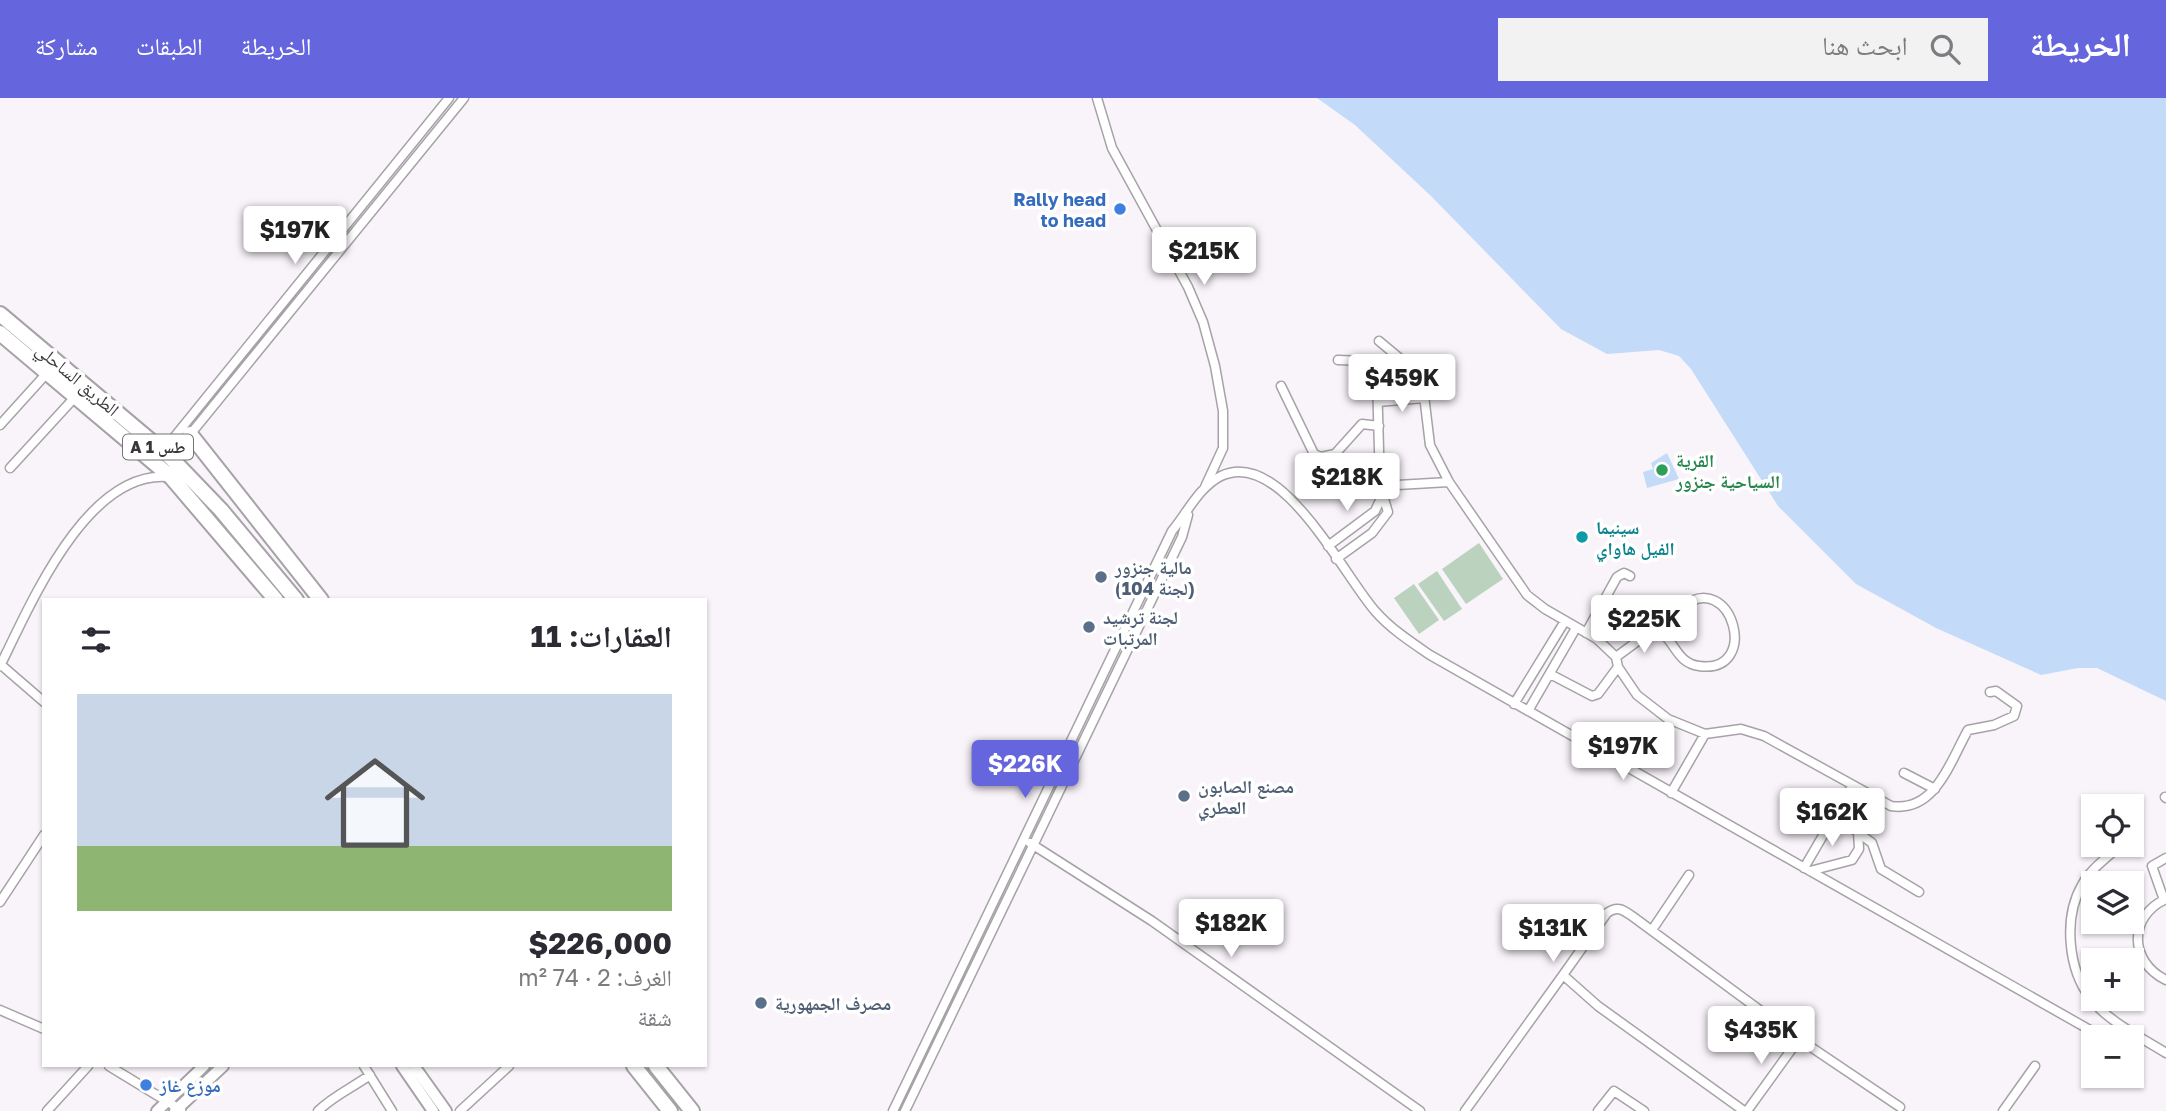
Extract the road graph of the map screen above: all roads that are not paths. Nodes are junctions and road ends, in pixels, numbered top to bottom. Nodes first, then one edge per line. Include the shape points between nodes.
1 (449, 98) edge
2 (464, 98) edge
3 (1097, 98) edge
4 (349, 230) junction
5 (0, 314) edge
6 (3, 337) edge
7 (1379, 341) dead end
8 (1338, 360) dead end
9 (47, 373) junction
10 (1281, 386) dead end
11 (76, 396) junction
12 (1424, 398) junction
13 (1378, 402) junction
14 (0, 425) edge
15 (1379, 426) junction
16 (190, 434) junction
17 (167, 454) junction
18 (10, 468) dead end
19 (171, 477) junction
20 (1449, 482) junction
21 (1380, 486) junction
22 (1205, 487) junction
23 (1382, 496) junction
24 (1190, 508) junction
25 (1328, 546) junction
26 (1335, 559) junction
27 (1630, 576) dead end
28 (1147, 581) junction
29 (1158, 586) junction
30 (274, 598) edge
31 (294, 598) edge
32 (319, 598) edge
33 (1676, 612) junction
34 (1564, 621) junction
35 (1576, 628) junction
36 (1654, 630) junction
37 (1586, 633) junction
38 (1670, 641) junction
39 (1616, 657) junction
40 (0, 665) edge
41 (1618, 667) junction
42 (1550, 674) junction
43 (1990, 692) dead end
44 (42, 700) edge
45 (1514, 704) junction
46 (1528, 711) junction
47 (1705, 734) junction
48 (1060, 761) junction
49 (1071, 767) junction
50 (1904, 773) dead end
51 (1852, 786) junction
52 (1935, 789) junction
53 (1671, 793) junction
54 (1835, 815) junction
55 (1858, 831) junction
56 (42, 838) edge
57 (1023, 839) junction
58 (1034, 845) junction
59 (2108, 857) edge
60 (2166, 858) edge
61 (1807, 869) junction
62 (1689, 875) dead end
63 (1919, 892) dead end
64 (2165, 900) edge
65 (0, 902) edge
66 (1652, 930) junction
67 (1563, 975) junction
68 (2166, 980) edge
69 (0, 1010) edge
70 (2081, 1025) edge
71 (42, 1029) edge
72 (1799, 1038) junction
73 (2166, 1053) edge
74 (2035, 1066) dead end
75 (87, 1067) edge
76 (111, 1067) edge
77 (203, 1067) edge
78 (222, 1067) edge
79 (365, 1067) edge
80 (403, 1067) edge
81 (415, 1067) edge
82 (508, 1067) edge
83 (635, 1067) edge
84 (657, 1067) edge
85 (370, 1075) junction
86 (1900, 1107) dead end
87 (176, 1108) edge
88 (47, 1111) edge
89 (157, 1111) edge
90 (318, 1111) edge
91 (392, 1111) edge
92 (433, 1111) edge
93 (446, 1111) edge
94 (460, 1111) edge
95 (670, 1111) edge
96 (692, 1111) edge
97 (892, 1111) edge
98 (905, 1111) edge
99 (1420, 1111) edge
100 (1465, 1111) edge
101 (1598, 1111) edge
102 (1644, 1111) edge
103 (1746, 1111) edge
104 (2003, 1111) edge

1 - 4 street
2 - 4 street
3 - 22 street via 1112,148 1188,287 1215,366 1223,411 1223,448
4 - 16 street
4 - 17 street
5 - 17 highway, الطريق الساحلي / A 1 طس
6 - 9 highway, الطريق الساحلي / A 1 طس
7 - 12 street via 1415,371
8 - 13 street via 1373,365
9 - 11 highway, الطريق الساحلي / A 1 طس
9 - 14 street
10 - 15 street via 1314,454 1321,457 1335,454 1362,424
11 - 18 street
11 - 19 highway, الطريق الساحلي / A 1 طس
12 - 13 street
12 - 20 street via 1430,445
13 - 15 street
15 - 21 street
16 - 17 street
16 - 32 highway
17 - 31 highway, الطريق الساحلي / A 1 طس
19 - 30 highway, الطريق الساحلي / A 1 طس
19 - 40 street via 148,477 120,489 78,530 40,584
20 - 21 street
20 - 34 street via 1527,594
21 - 23 street
22 - 24 street
22 - 25 street via 1229,473 1270,482 1301,509
23 - 25 street via 1375,511
23 - 26 street via 1387,503 1386,518
24 - 28 street via 1172,531
24 - 29 street via 1182,537
25 - 26 street
26 - 45 street via 1389,624 1430,655
27 - 37 street via 1617,577
28 - 29 street
28 - 48 street
29 - 49 street
33 - 36 street
33 - 38 street
33 - 38 street via 1687,603 1713,601 1731,615 1736,636 1722,661 1701,667 1683,660
34 - 35 street
34 - 45 street
35 - 37 street
35 - 42 street
36 - 38 street
36 - 39 street
37 - 39 street
39 - 41 street
40 - 44 street
41 - 42 street via 1592,696
41 - 47 street via 1637,695 1668,719
42 - 46 street
43 - 52 street via 2015,702 2014,716 1968,730
45 - 46 street
46 - 53 street
47 - 51 street via 1741,729 1764,736
47 - 53 street
48 - 49 street
48 - 57 street
49 - 58 street
50 - 52 street
51 - 52 street via 1891,806 1906,808 1921,804
51 - 54 street
53 - 61 street
54 - 55 street
54 - 61 street
55 - 61 street via 1860,849 1852,860
55 - 63 street via 1872,843 1881,869
56 - 65 street
57 - 58 street
57 - 97 street
58 - 98 street
58 - 99 street via 1153,921
59 - 73 street via 2081,886 2070,929 2073,958 2092,1001
60 - 64 street via 2152,866
61 - 70 street
62 - 66 street
64 - 68 street via 2144,915 2137,943 2144,963
66 - 67 street via 1622,908 1614,908
66 - 72 street
67 - 100 street
67 - 103 street via 1598,1006
69 - 71 street
72 - 86 street
72 - 103 street
74 - 104 street
75 - 88 street
76 - 87 street
77 - 87 main road
78 - 87 main road
79 - 85 street
80 - 92 main road
81 - 93 main road
82 - 94 street
83 - 95 highway
84 - 96 highway
85 - 90 street
85 - 91 street
87 - 89 main road
101 - 102 street via 1614,1091

